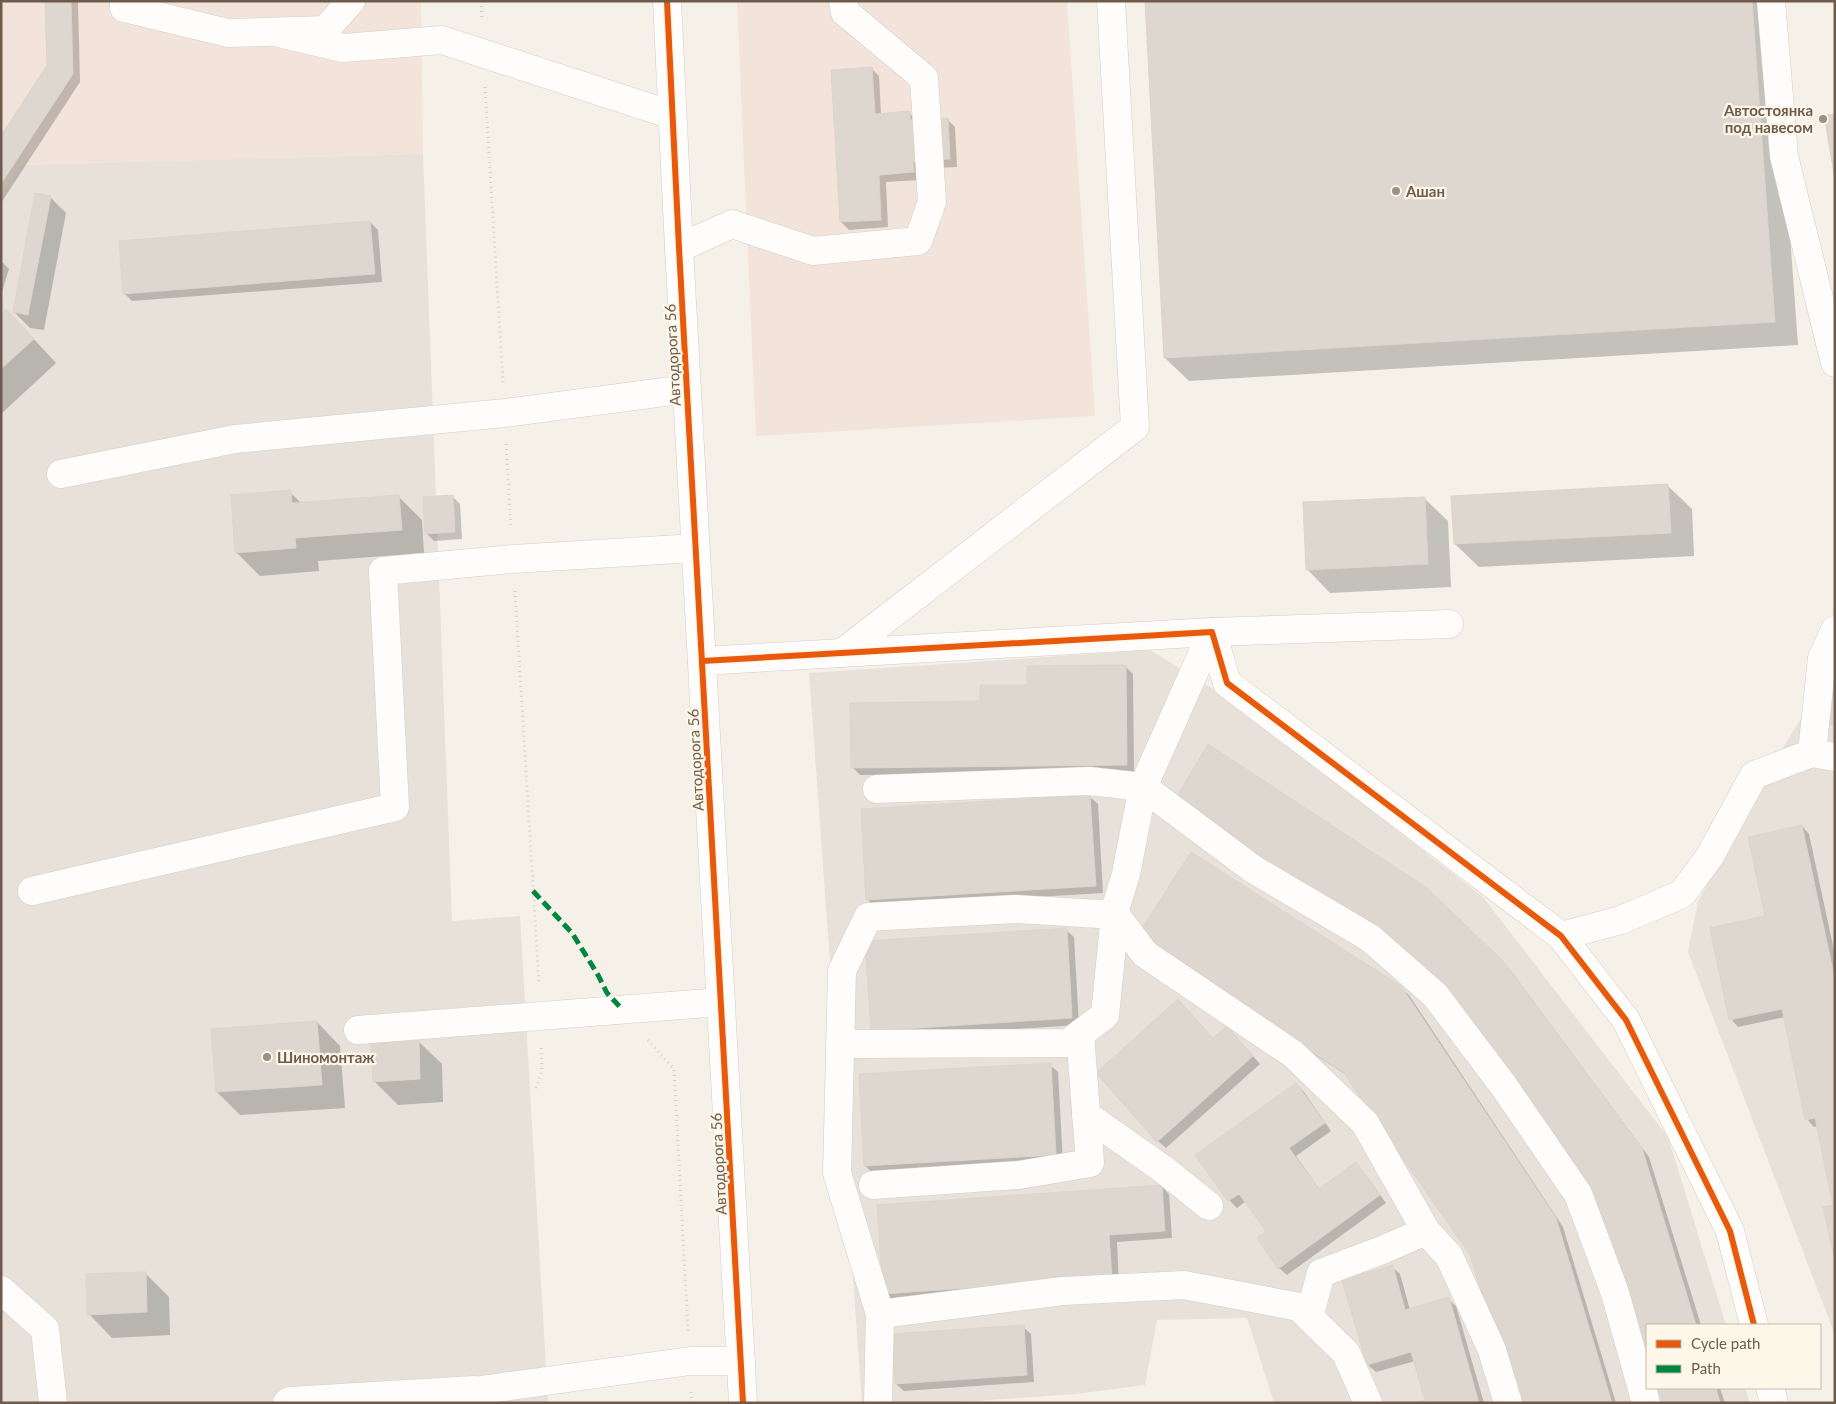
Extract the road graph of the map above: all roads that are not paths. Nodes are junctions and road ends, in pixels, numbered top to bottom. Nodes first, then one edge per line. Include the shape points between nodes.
1 (124, 1) edge
2 (351, 1) edge
3 (667, 1) edge
4 (843, 1) edge
5 (1111, 1) edge
6 (1771, 1) edge
7 (279, 33) junction
8 (672, 116) junction
9 (679, 248) junction
10 (1835, 363) edge
11 (687, 389) junction
12 (61, 474) dead end
13 (696, 548) junction
14 (1449, 624) dead end
15 (1835, 630) edge
16 (1212, 632) junction
17 (842, 653) junction
18 (702, 662) junction
19 (1824, 755) edge
20 (1143, 787) junction
21 (877, 789) dead end
22 (32, 891) dead end
23 (1115, 916) junction
24 (1561, 936) junction
25 (721, 1002) junction
26 (358, 1030) dead end
27 (1080, 1034) junction
28 (840, 1044) junction
29 (1086, 1115) junction
30 (873, 1185) dead end
31 (1209, 1206) dead end
32 (1426, 1231) junction
33 (1, 1290) edge
34 (880, 1314) junction
35 (1309, 1316) junction
36 (1754, 1324) edge
37 (741, 1361) junction
38 (1770, 1389) edge
39 (475, 1397) edge
40 (53, 1403) edge
41 (287, 1403) edge
42 (743, 1403) edge
43 (878, 1403) edge
44 (1368, 1403) edge
45 (1508, 1403) edge
46 (1646, 1403) edge
47 (1774, 1403) edge

1 - 7 street via 124,8 228,33
2 - 7 street via 325,30
3 - 8 street
4 - 9 street via 845,12 924,78 932,202 918,241 813,251 732,224
5 - 17 street via 1135,427
6 - 10 street via 1784,156
7 - 8 street via 343,48 442,40
8 - 9 street, Автодорога 56
9 - 11 street, Автодорога 56
11 - 12 street via 504,413 235,439
11 - 13 street, Автодорога 56
13 - 18 street, Автодорога 56
13 - 22 street via 383,571 394,807
14 - 16 street
15 - 19 street via 1822,658
16 - 17 street
16 - 20 street
16 - 24 street via 1227,683
17 - 18 street
18 - 25 street, Автодорога 56
19 - 24 street via 1754,775 1710,856 1682,894 1621,920
20 - 21 street via 1089,781
20 - 23 street
20 - 46 street via 1253,869 1370,938 1435,995 1503,1085 1578,1194 1615,1293
23 - 27 street via 1105,1015
23 - 28 street via 1015,909 868,917 842,971
23 - 32 street via 1145,954 1293,1054 1365,1123
24 - 36 street via 1630,1028 1730,1231
25 - 26 street
25 - 37 street, Автодорога 56
27 - 28 street via 1068,1043
27 - 29 street
28 - 34 street via 836,1173
29 - 30 street via 1090,1163 1019,1174
29 - 31 street
32 - 35 street via 1321,1273
32 - 45 street via 1449,1256 1492,1350
33 - 40 street via 45,1329
34 - 35 street via 1062,1291 1184,1285 1300,1307
34 - 43 street
35 - 44 street via 1346,1353
37 - 39 street via 690,1361
37 - 42 street, Автодорога 56
38 - 47 street
39 - 41 street

